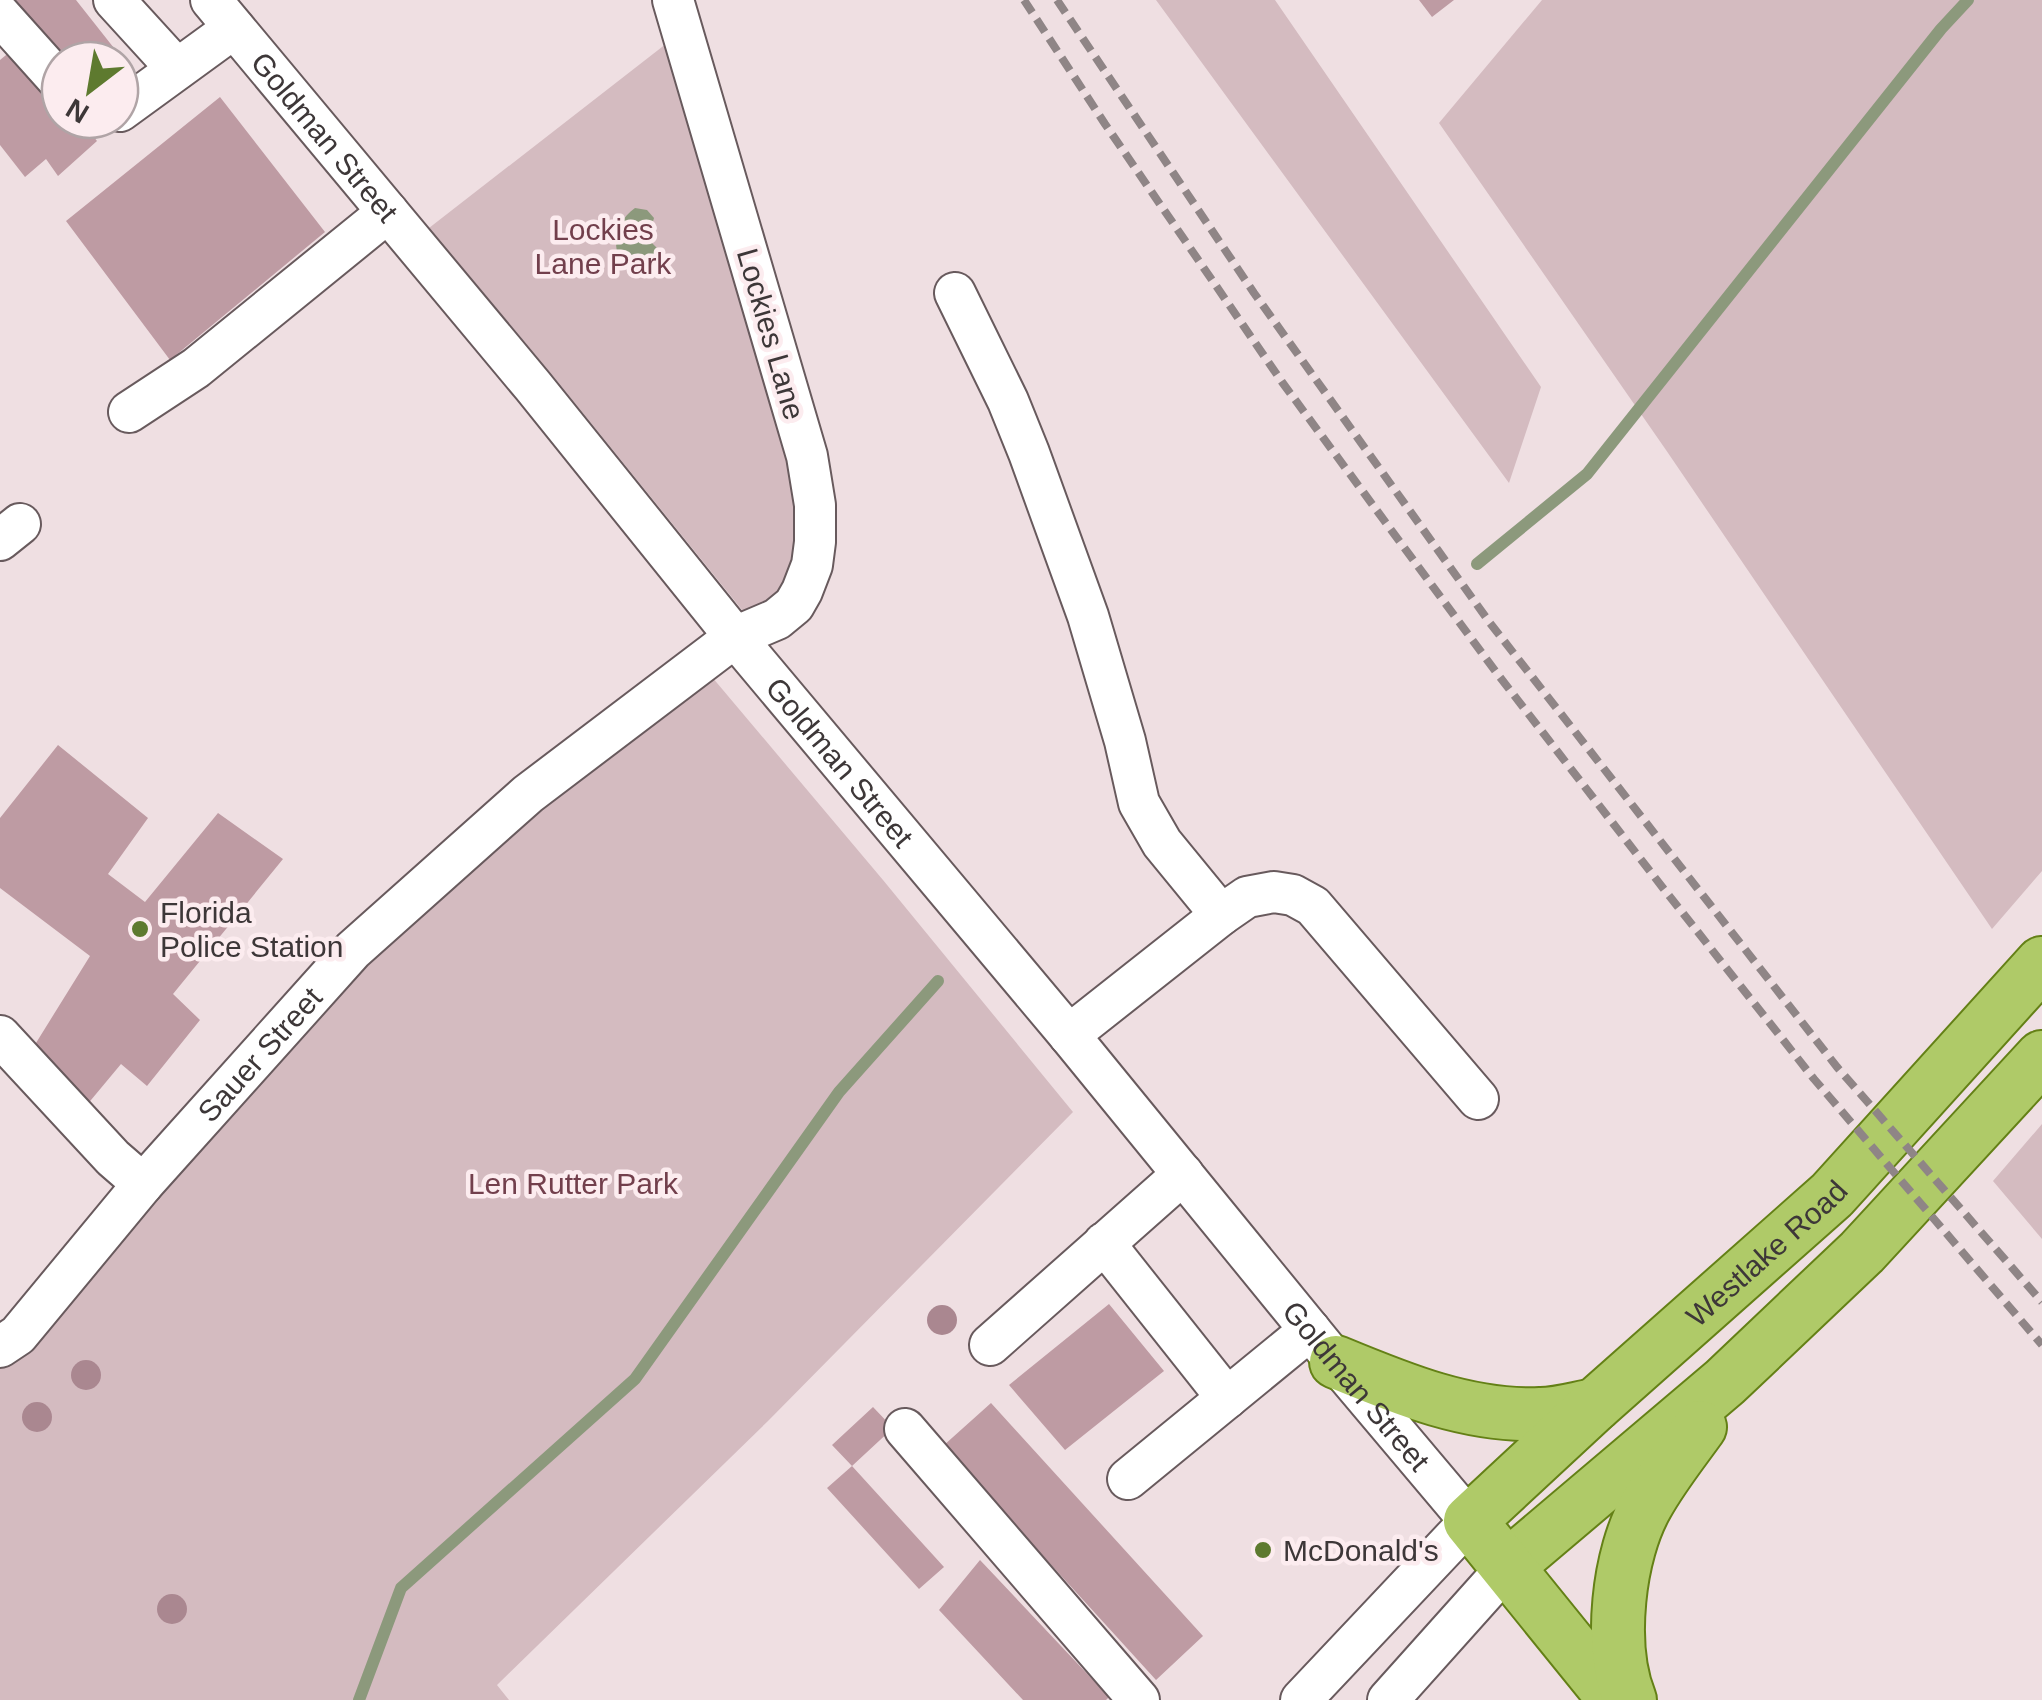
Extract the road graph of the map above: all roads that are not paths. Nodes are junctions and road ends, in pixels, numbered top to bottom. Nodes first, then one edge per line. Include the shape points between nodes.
1 (114, 0) edge
2 (673, 0) edge
3 (223, 14) edge
4 (0, 15) edge
5 (40, 60) edge
6 (177, 69) junction
7 (140, 96) edge
8 (388, 212) junction
9 (955, 293) dead end
10 (129, 412) dead end
11 (735, 637) junction
12 (1220, 915) junction
13 (2042, 963) edge
14 (1069, 1035) junction
15 (0, 1036) edge
16 (2042, 1057) edge
17 (1478, 1099) dead end
18 (1183, 1174) junction
19 (144, 1184) junction
20 (1104, 1243) junction
21 (990, 1345) dead end
22 (1323, 1346) junction
23 (0, 1347) edge
24 (1725, 1382) junction
25 (1227, 1398) junction
26 (1595, 1406) junction
27 (906, 1429) dead end
28 (1128, 1479) dead end
29 (1470, 1521) junction
30 (1508, 1566) junction
31 (1139, 1700) edge
32 (1301, 1700) edge
33 (1388, 1700) edge
34 (1615, 1700) edge
35 (1630, 1700) edge

1 - 6 street
2 - 11 street, Lockies Lane via 807,456 815,506 812,565 794,606
3 - 6 street
3 - 8 street, Goldman Street
4 - 5 street
6 - 7 street
8 - 10 street via 196,368
8 - 11 street, Goldman Street
9 - 12 street via 1036,471 1088,616 1139,803
11 - 14 street, Goldman Street
11 - 19 street, Sauer Street via 528,794 353,950
12 - 14 street
12 - 17 street via 1248,897 1274,892 1313,906
13 - 26 main road, Westlake Road via 1832,1195
14 - 18 street, Goldman Street
15 - 19 street
16 - 24 main road, Westlake Road via 1862,1252
18 - 20 street
18 - 22 street, Goldman Street
19 - 23 street, Sauer Street via 18,1335
20 - 21 street
20 - 25 street
22 - 25 street
22 - 26 main road via 1407,1392 1468,1408 1542,1414
22 - 29 street, Goldman Street
24 - 30 main road, Westlake Road
24 - 35 main road via 1635,1528 1618,1618
25 - 28 street
26 - 29 main road, Westlake Road
27 - 31 street
29 - 30 main road
29 - 32 street
30 - 33 street
30 - 34 main road

